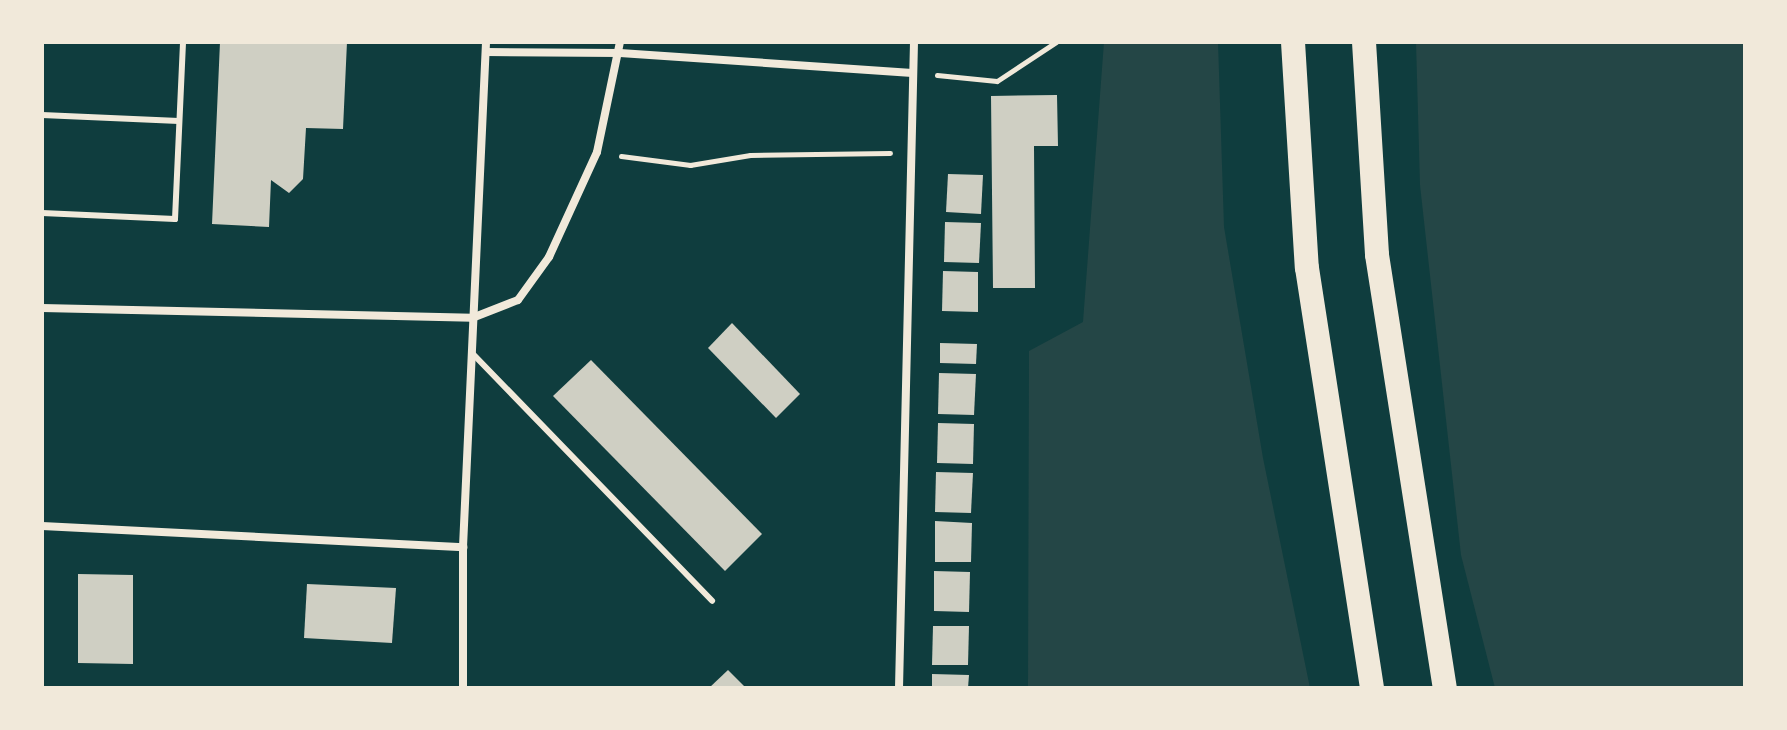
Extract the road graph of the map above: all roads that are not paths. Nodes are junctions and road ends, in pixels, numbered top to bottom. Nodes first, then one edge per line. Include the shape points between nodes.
1 (183, 42) edge
2 (620, 42) edge
3 (914, 42) edge
4 (1293, 42) edge
5 (1364, 42) edge
6 (486, 47) edge
7 (620, 53) junction
8 (912, 73) junction
9 (42, 115) edge
10 (179, 121) junction
11 (42, 213) edge
12 (42, 308) edge
13 (472, 318) junction
14 (471, 352) junction
15 (42, 526) edge
16 (463, 547) junction
17 (712, 601) dead end
18 (463, 688) edge
19 (899, 688) edge
20 (1372, 688) edge
21 (1445, 688) edge

1 - 10 lane
2 - 7 street
3 - 8 street
4 - 20 highway via 1307,268
5 - 21 highway via 1377,255
6 - 7 street
6 - 13 street
7 - 8 street
7 - 13 street via 597,152 549,257 518,300
8 - 19 street
9 - 10 lane
10 - 11 lane via 175,219
12 - 13 street
13 - 14 street
14 - 16 street
14 - 17 lane
15 - 16 street
16 - 18 street

